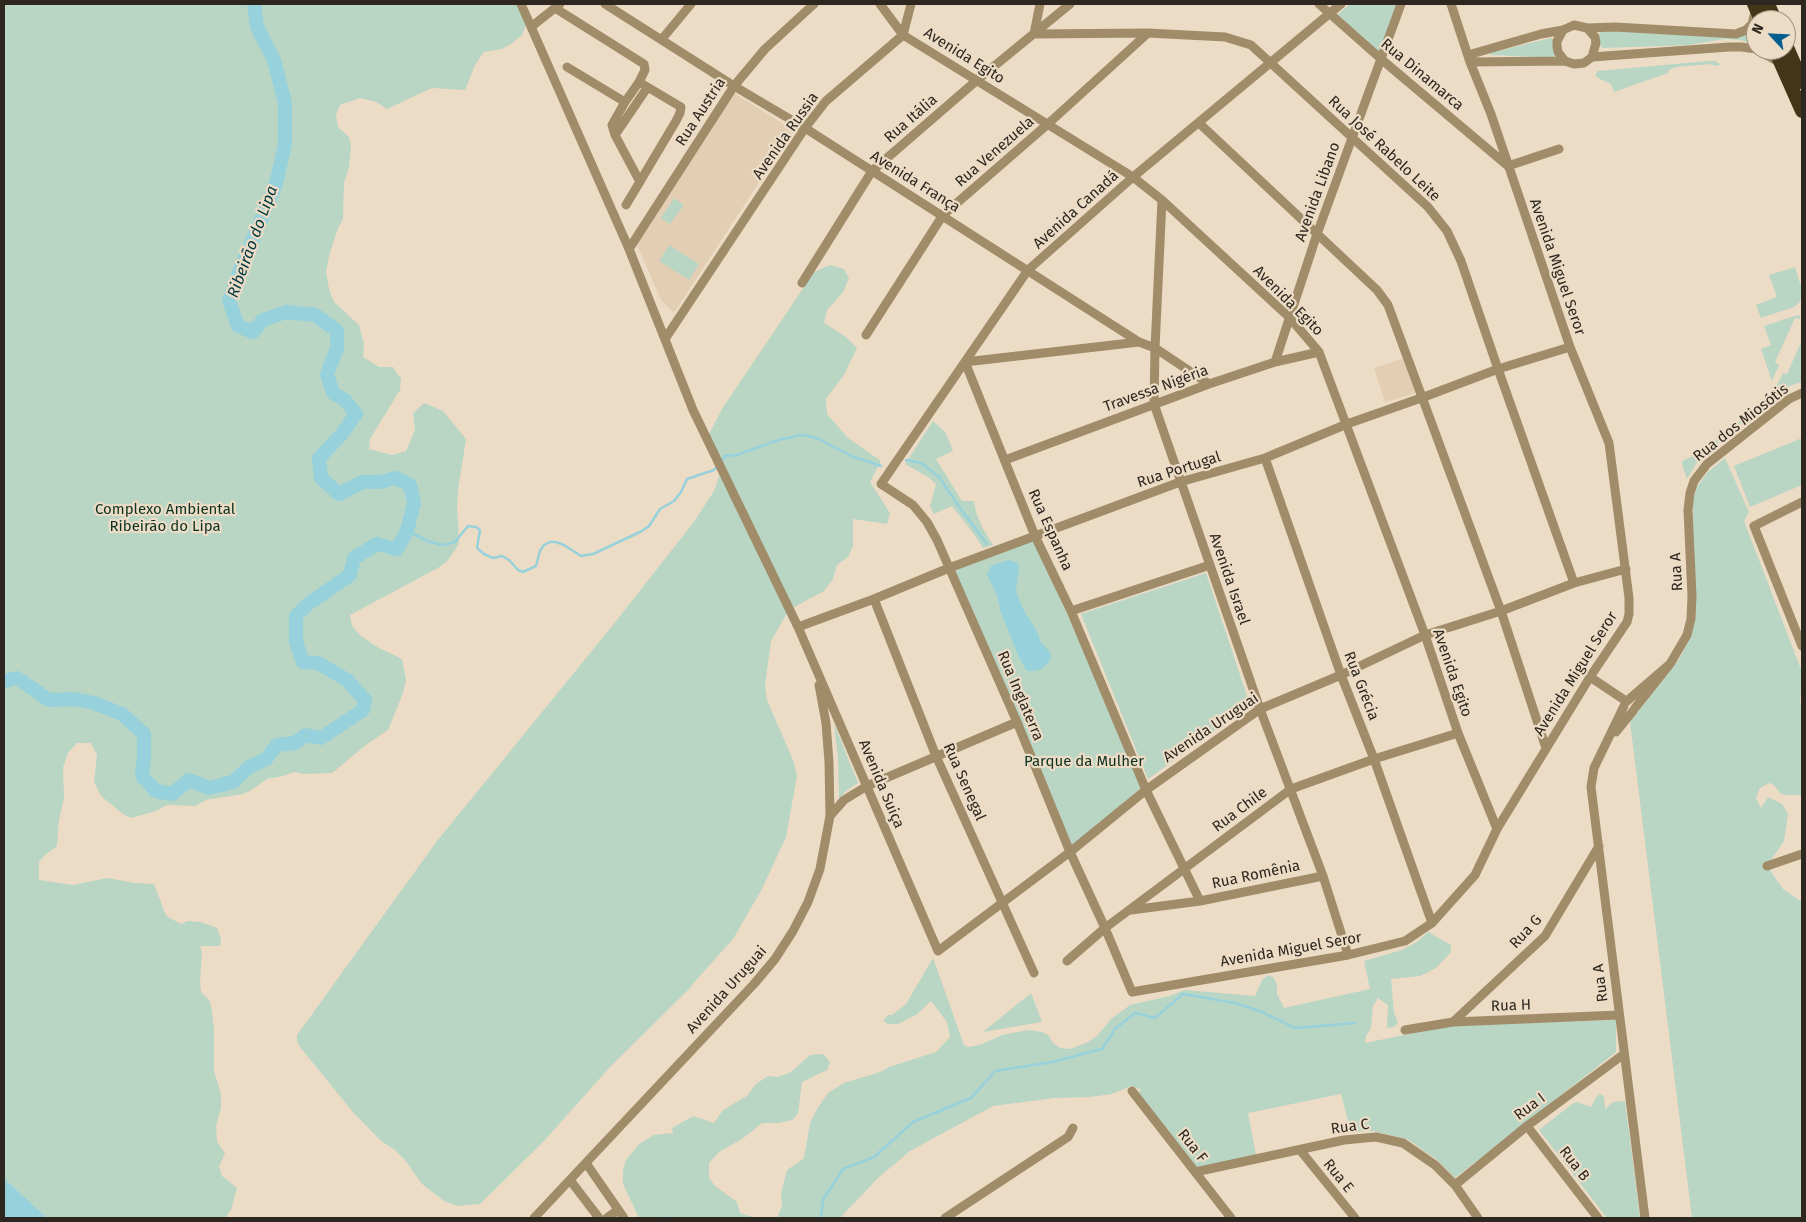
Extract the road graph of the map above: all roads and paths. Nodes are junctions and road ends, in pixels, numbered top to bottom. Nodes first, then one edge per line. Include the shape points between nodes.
1 (521, 4) edge
2 (605, 4) edge
3 (691, 4) edge
4 (814, 4) edge
5 (880, 4) edge
6 (911, 4) edge
7 (1040, 4) edge
8 (1070, 4) edge
9 (1319, 4) edge
10 (1341, 4) edge
11 (1401, 4) edge
12 (1451, 4) edge
13 (558, 6) edge
14 (1765, 9) edge
15 (1329, 14) junction
16 (531, 27) junction
17 (1587, 28) junction
18 (1562, 30) junction
19 (1034, 34) junction
20 (1148, 34) junction
21 (903, 35) junction
22 (662, 39) junction
23 (1746, 48) edge
24 (1592, 57) junction
25 (1469, 59) junction
26 (1381, 60) junction
27 (1779, 60) edge
28 (1792, 60) edge
29 (1565, 61) junction
30 (1271, 62) junction
31 (567, 67) dead end
32 (976, 81) junction
33 (1802, 82) edge
34 (643, 85) junction
35 (734, 86) junction
36 (625, 102) junction
37 (1802, 111) edge
38 (1199, 122) junction
39 (1049, 124) junction
40 (805, 128) junction
41 (615, 135) junction
42 (1353, 138) junction
43 (1559, 149) dead end
44 (1508, 166) junction
45 (872, 171) junction
46 (1133, 177) junction
47 (640, 182) junction
48 (1162, 200) junction
49 (626, 205) dead end
50 (942, 215) junction
51 (1317, 234) junction
52 (629, 249) junction
53 (1028, 270) junction
54 (802, 283) dead end
55 (1290, 318) junction
56 (866, 335) dead end
57 (665, 339) junction
58 (1140, 342) junction
59 (1570, 347) junction
60 (1154, 348) junction
61 (1319, 352) junction
62 (965, 362) junction
63 (1275, 362) junction
64 (1498, 369) junction
65 (1209, 384) junction
66 (1802, 393) edge
67 (1424, 398) junction
68 (1154, 404) junction
69 (1347, 424) junction
70 (1265, 458) junction
71 (1005, 460) junction
72 (1698, 476) joint
73 (1180, 482) junction
74 (881, 484) joint
75 (1802, 502) edge
76 (1036, 536) junction
77 (1210, 565) junction
78 (949, 568) junction
79 (1626, 569) junction
80 (1574, 583) junction
81 (874, 600) junction
82 (1070, 611) junction
83 (1501, 611) junction
84 (798, 627) junction
85 (1425, 635) junction
86 (1802, 646) edge
87 (1670, 664) junction
88 (816, 668) junction
89 (1341, 675) junction
90 (1590, 677) junction
91 (1626, 703) junction
92 (1260, 709) junction
93 (1634, 709) junction
94 (1017, 722) junction
95 (1458, 733) junction
96 (1606, 746) junction
97 (1546, 748) junction
98 (936, 756) junction
99 (1374, 760) junction
100 (866, 786) junction
101 (1291, 789) junction
102 (1146, 790) junction
103 (830, 816) junction
104 (1497, 829) junction
105 (1599, 846) junction
106 (1070, 852) junction
107 (1802, 854) edge
108 (1767, 866) dead end
109 (1185, 868) junction
110 (1323, 876) junction
111 (1200, 901) junction
112 (1002, 902) junction
113 (1131, 910) junction
114 (1432, 923) junction
115 (1105, 928) junction
116 (938, 951) joint
117 (1348, 955) junction
118 (1066, 960) dead end
119 (1034, 973) dead end
120 (1132, 992) joint
121 (1619, 1015) junction
122 (1453, 1022) junction
123 (1405, 1030) dead end
124 (1624, 1054) junction
125 (1132, 1091) dead end
126 (1527, 1126) junction
127 (1073, 1128) dead end
128 (1300, 1150) junction
129 (586, 1163) junction
130 (1195, 1172) junction
131 (570, 1180) junction
132 (1455, 1185) junction
133 (618, 1210) junction
134 (534, 1218) edge
135 (599, 1218) edge
136 (607, 1218) edge
137 (624, 1218) edge
138 (945, 1218) edge
139 (1231, 1218) edge
140 (1355, 1218) edge
141 (1478, 1218) edge
142 (1598, 1218) edge
143 (1645, 1218) edge

1 - 16 street, Avenida Suiça
2 - 22 street, Avenida França
3 - 22 street
4 - 35 street, Rua Austria via 765,49
5 - 21 street, Avenida Egito
6 - 21 street
7 - 19 street
8 - 19 street, Rua Itália
9 - 15 street, Rua Dinamarca
10 - 15 street, Avenida Canadá
11 - 26 street, Avenida Libano
12 - 25 street, Avenida Miguel Seror
13 - 16 street
13 - 34 street via 644,64
14 - 17 street via 1746,30 1736,34
15 - 26 street, Rua Dinamarca
15 - 30 street, Avenida Canadá
16 - 52 street, Avenida Suiça
17 - 18 street via 1574,25
17 - 24 street via 1596,43
18 - 25 street
18 - 29 street via 1557,46
19 - 20 street, Rua José Rabelo Leite
19 - 32 street, Rua Itália
20 - 30 street, Rua José Rabelo Leite via 1225,36 1251,45
20 - 39 street, Rua Venezuela
21 - 32 street, Avenida Egito
21 - 40 street, Avenida Russia via 826,101
22 - 35 street, Avenida França
23 - 24 street via 1729,46
24 - 29 street via 1578,64
25 - 29 street
25 - 44 street, Avenida Miguel Seror
26 - 42 street, Avenida Libano
26 - 44 street, Rua Dinamarca
27 - 37 highway
28 - 33 highway
30 - 38 street, Avenida Canadá
30 - 42 street, Rua José Rabelo Leite
31 - 36 street
32 - 39 street, Avenida Egito
32 - 45 street, Rua Itália
34 - 36 street
34 - 41 street
34 - 47 street via 681,107
35 - 40 street, Avenida França
35 - 52 street, Rua Austria
36 - 41 street via 612,125
38 - 46 street, Avenida Canadá
38 - 51 street
39 - 46 street, Avenida Egito
39 - 50 street, Rua Venezuela
40 - 45 street, Avenida França
40 - 57 street, Avenida Russia
41 - 47 street
42 - 51 street, Avenida Libano
42 - 64 street, Rua José Rabelo Leite via 1428,206 1447,231 1461,261
43 - 44 street
44 - 59 street, Avenida Miguel Seror
45 - 50 street, Avenida França
45 - 54 street, Rua Itália
46 - 48 street, Avenida Egito
46 - 53 street, Avenida Canadá
47 - 49 street
48 - 55 street, Avenida Egito
48 - 60 street, Avenida Israel
50 - 53 street, Avenida França
50 - 56 street, Rua Venezuela
51 - 55 street, Avenida Libano
51 - 67 street via 1377,290 1388,305
52 - 57 street, Avenida Suiça
53 - 58 street, Avenida França
53 - 62 street, Avenida Canadá
55 - 61 street, Avenida Egito
55 - 63 street, Avenida Libano
57 - 84 street, Avenida Suiça via 717,460
58 - 60 street, Avenida França
58 - 62 street
59 - 64 street, Rua Portugal
59 - 79 street, Avenida Miguel Seror via 1609,442
60 - 65 street, Avenida França
60 - 68 street, Avenida Israel
61 - 63 street, Travessa Nigéria
61 - 69 street, Avenida Egito
62 - 71 street, Rua Espanha
62 - 74 street, Avenida Canadá
63 - 65 street, Travessa Nigéria
64 - 67 street, Rua Portugal
64 - 80 street, Rua José Rabelo Leite
65 - 68 street, Travessa Nigéria
66 - 72 street, Rua dos Miosótis via 1789,399 1707,464
67 - 69 street, Rua Portugal
67 - 83 street
68 - 71 street, Travessa Nigéria
68 - 73 street, Avenida Israel
69 - 70 street, Rua Portugal
69 - 85 street, Avenida Egito
70 - 73 street, Rua Portugal
70 - 89 street, Rua Grécia
71 - 76 street, Rua Espanha
72 - 87 street, Rua A via 1692,487 1688,510 1691,619 1683,643
73 - 76 street, Rua Portugal
73 - 77 street, Avenida Israel
74 - 78 street, Rua Inglaterra via 913,505 927,522
75 - 86 street via 1754,526
76 - 78 street, Rua Portugal
76 - 82 street, Rua Espanha
77 - 82 street
77 - 92 street, Avenida Israel
78 - 81 street, Rua Portugal
78 - 94 street, Rua Inglaterra
79 - 80 street, Avenida Uruguai
79 - 90 street, Avenida Miguel Seror via 1627,622
80 - 83 street, Avenida Uruguai
81 - 84 street, Rua Portugal
81 - 98 street, Rua Senegal
82 - 102 street, Rua Espanha
83 - 85 street, Avenida Uruguai
83 - 97 street
84 - 88 street, Avenida Suiça
85 - 89 street, Avenida Uruguai
85 - 95 street, Avenida Egito
87 - 91 street, Rua A
87 - 93 street, Rua A
88 - 100 street, Avenida Suiça
88 - 103 street, Avenida Uruguai via 826,723
89 - 92 street, Avenida Uruguai
89 - 99 street, Rua Grécia
90 - 91 street
90 - 97 street, Avenida Miguel Seror
91 - 93 street via 1634,702
91 - 96 street, Rua A
92 - 101 street, Avenida Israel
92 - 102 street, Avenida Uruguai
93 - 96 street, Rua A
94 - 98 street
94 - 106 street, Rua Inglaterra
95 - 99 street, Rua Chile
95 - 104 street, Avenida Egito
96 - 105 street, Rua A via 1594,768 1591,787
97 - 104 street, Avenida Miguel Seror
98 - 100 street
98 - 112 street, Rua Senegal
99 - 101 street, Rua Chile
99 - 114 street, Rua Grécia
100 - 103 street via 844,800
100 - 116 street, Avenida Suiça
101 - 109 street, Rua Chile
101 - 110 street, Avenida Israel
102 - 106 street, Avenida Uruguai
102 - 109 street, Rua Espanha
103 - 129 street, Avenida Uruguai via 814,886 785,945 754,984
104 - 114 street, Avenida Miguel Seror via 1475,875
105 - 121 street, Rua A
105 - 122 street, Rua G via 1545,936
106 - 112 street, Avenida Uruguai
106 - 115 street, Rua Inglaterra
107 - 108 street
109 - 111 street, Rua Romênia
109 - 113 street, Rua Chile
110 - 111 street, Rua Romênia
110 - 117 street, Avenida Israel
111 - 113 street
112 - 116 street, Avenida Uruguai
112 - 119 street, Rua Senegal
113 - 115 street, Rua Chile
114 - 117 street, Avenida Miguel Seror via 1405,941
115 - 118 street, Rua Chile
115 - 120 street, Rua Inglaterra
117 - 120 street, Avenida Miguel Seror
121 - 122 street, Rua H
121 - 124 street, Rua A
122 - 123 street, Rua H
124 - 126 street, Rua I
124 - 143 street, Rua A
125 - 130 street, Rua F
126 - 132 street, Rua I
126 - 142 street, Rua B
127 - 138 street via 1068,1137
128 - 130 street, Rua C
128 - 132 street, Rua C via 1376,1137 1403,1143 1435,1165
128 - 140 street, Rua E
129 - 131 street, Avenida Uruguai
129 - 133 street
130 - 139 street, Rua F
131 - 134 street, Avenida Uruguai
131 - 135 street
132 - 141 street, Rua C
133 - 136 street
133 - 137 street

